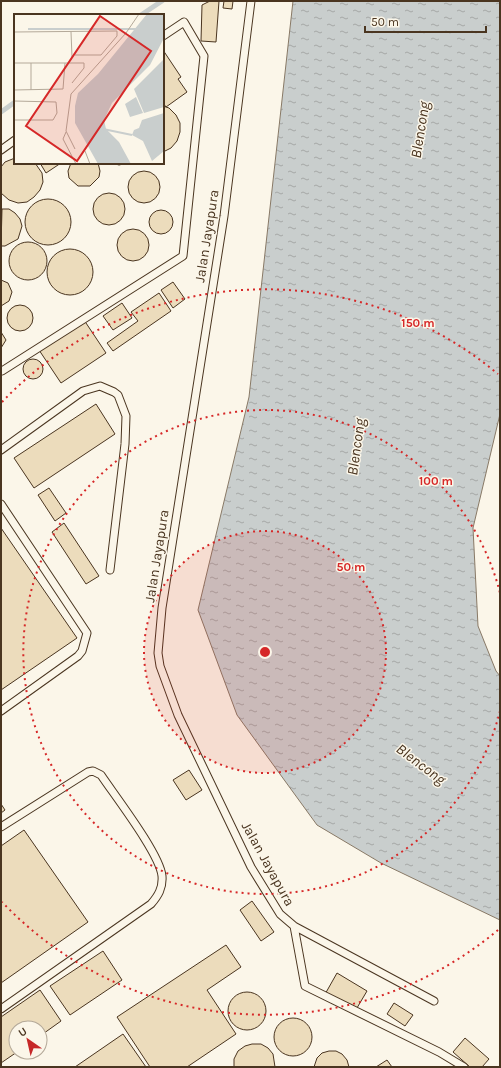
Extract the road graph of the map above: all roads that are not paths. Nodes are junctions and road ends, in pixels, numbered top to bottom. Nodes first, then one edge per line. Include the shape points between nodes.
1 (251, 1) edge
2 (164, 35) edge
3 (14, 141) edge
4 (1, 150) edge
5 (2, 371) edge
6 (1, 450) edge
7 (1, 504) edge
8 (110, 570) dead end
9 (1, 711) edge
10 (1, 828) edge
11 (294, 926) junction
12 (434, 1001) dead end
13 (1, 1009) edge
14 (464, 1067) edge

1 - 11 lane, Jalan Jayapura via 224,216 162,608 158,653 160,666 178,715 251,866 280,914
2 - 5 lane via 184,22 204,56 183,256
3 - 4 lane
6 - 8 lane via 83,391 100,386 118,395 126,416 125,444
7 - 9 lane via 87,633 78,656
10 - 13 lane via 70,782 93,771 101,775 146,841 162,875 161,887 151,904
11 - 12 lane, Jalan Jayapura
11 - 14 lane via 305,986 439,1052

